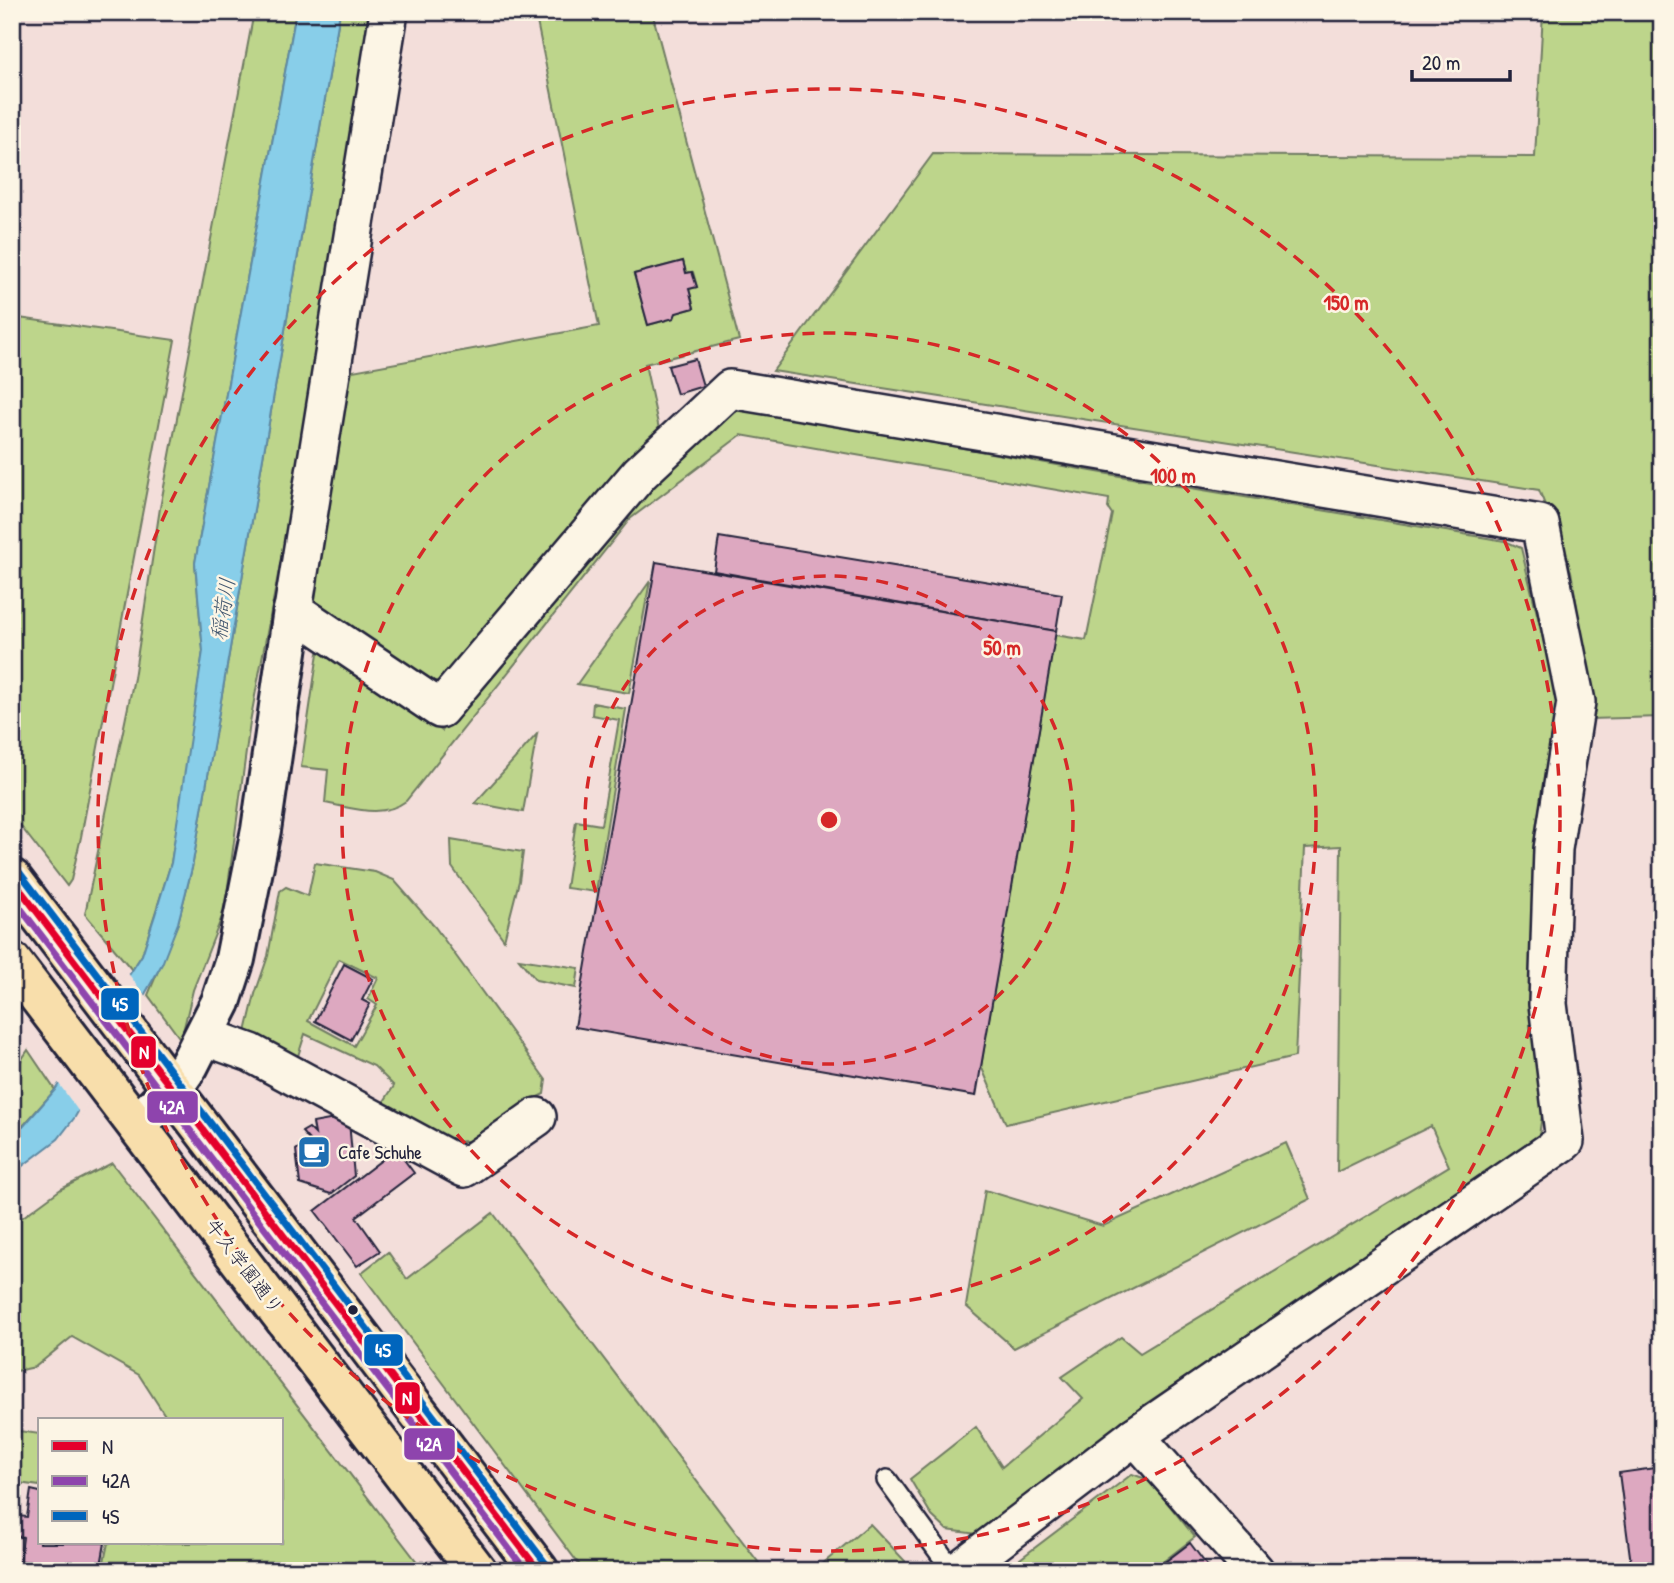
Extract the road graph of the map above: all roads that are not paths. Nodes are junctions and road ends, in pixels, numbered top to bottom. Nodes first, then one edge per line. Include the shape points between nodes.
1 (389, 12) edge
2 (293, 610) junction
3 (12, 879) edge
4 (12, 962) edge
5 (204, 1036) junction
6 (172, 1088) junction
7 (127, 1112) junction
8 (537, 1117) dead end
9 (1135, 1436) junction
10 (887, 1480) dead end
11 (477, 1571) edge
12 (539, 1571) edge
13 (953, 1571) edge
14 (958, 1571) edge
15 (1255, 1571) edge

1 - 2 street
2 - 5 street via 261,830 235,959
2 - 9 street via 440,709 640,473 730,389 1540,524 1576,702 1553,849 1548,1004 1565,1141
3 - 6 highway
4 - 7 highway, 牛久学園通り
5 - 6 street
5 - 8 street via 251,1053 464,1168
6 - 7 street
6 - 12 highway
7 - 11 highway, 牛久学園通り
9 - 14 street
9 - 15 street
10 - 13 lane

